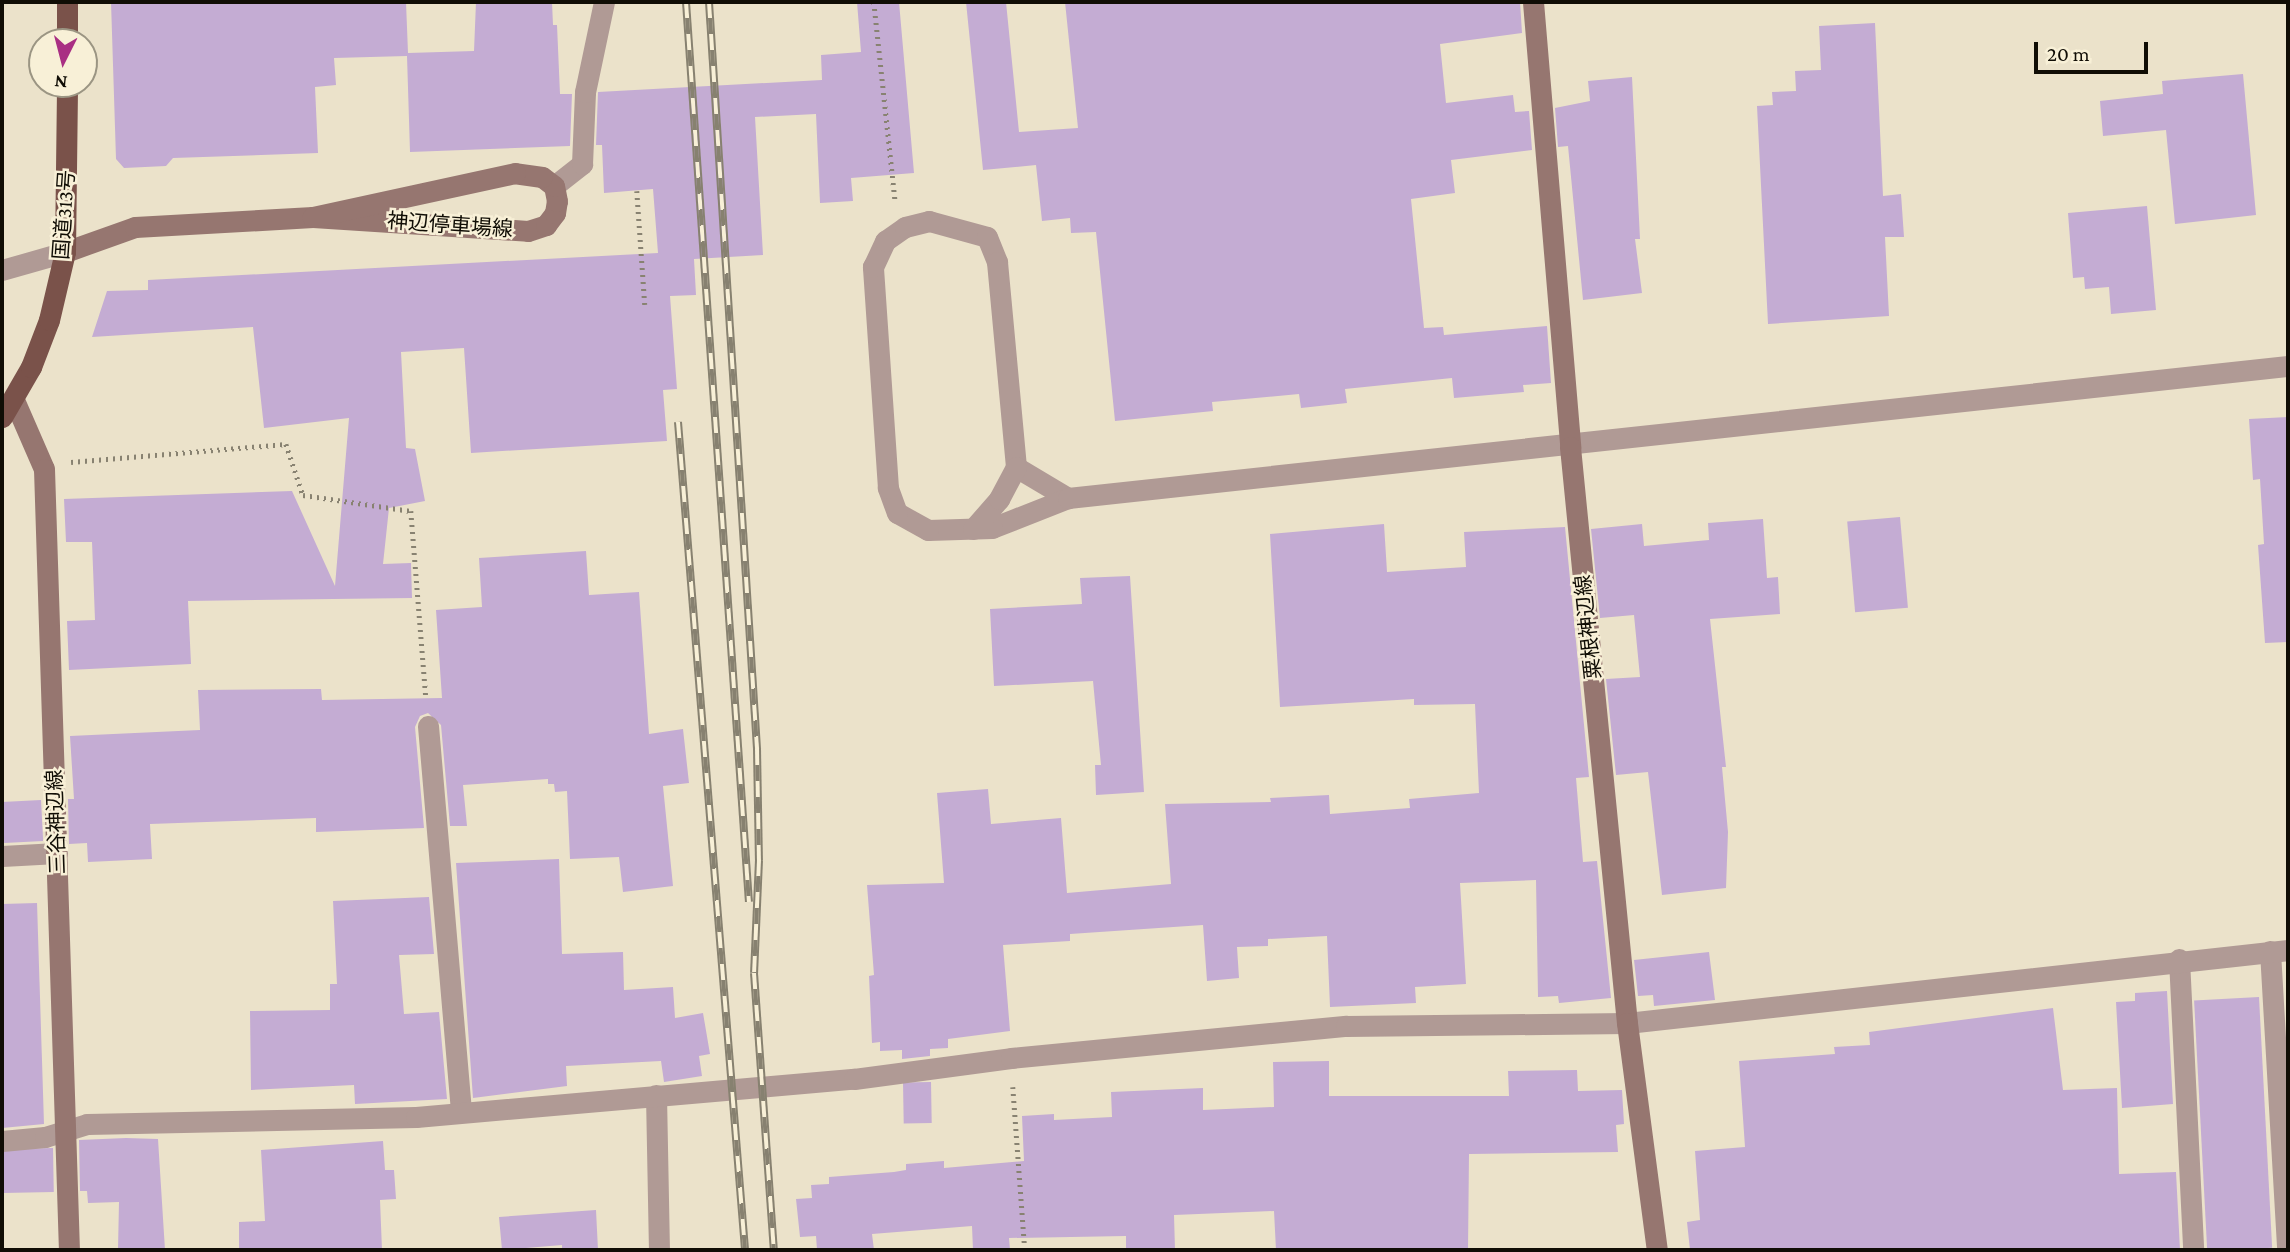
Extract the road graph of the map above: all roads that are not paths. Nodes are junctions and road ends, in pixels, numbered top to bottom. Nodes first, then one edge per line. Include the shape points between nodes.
1 (67, 2) edge
2 (604, 2) edge
3 (1534, 2) edge
4 (67, 28) edge
5 (67, 98) edge
6 (554, 186) junction
7 (313, 218) junction
8 (65, 253) junction
9 (2, 270) edge
10 (2288, 366) edge
11 (8, 409) edge
12 (1570, 447) junction
13 (1016, 467) junction
14 (1068, 498) junction
15 (973, 529) junction
16 (428, 726) road end
17 (57, 853) junction
18 (2, 856) edge
19 (2279, 951) edge
20 (2179, 959) junction
21 (1627, 1023) junction
22 (656, 1096) junction
23 (461, 1112) junction
24 (64, 1129) junction
25 (2, 1141) edge
26 (68, 1250) edge
27 (659, 1250) edge
28 (1657, 1250) edge
29 (2193, 1250) edge
30 (2287, 1250) edge

1 - 4 highway
2 - 6 street via 584,92 582,164
3 - 12 main road, 粟根神辺線
5 - 8 highway, 国道313号
6 - 7 main road, 神辺停車場線 via 542,177 516,173
6 - 7 main road, 神辺停車場線 via 555,213 546,225 528,231
7 - 8 main road, 神辺停車場線 via 135,227
8 - 9 street
8 - 11 highway, 国道313号 via 49,320
10 - 12 street
11 - 17 main road, 三谷神辺線 via 44,469
12 - 14 street
12 - 21 main road, 粟根神辺線
13 - 14 street
13 - 15 street via 999,499
13 - 15 street via 997,262 987,237 929,221 898,232 885,241 873,267 871,290 888,488 897,513 928,530
14 - 15 street via 992,528
16 - 23 street
17 - 18 street
17 - 24 main road, 三谷神辺線
19 - 20 street
19 - 30 street
20 - 21 street
20 - 29 street
21 - 22 street via 1346,1026
21 - 28 main road, 粟根神辺線
22 - 23 street
22 - 27 street
23 - 24 street via 88,1124
24 - 25 street via 45,1137
24 - 26 main road, 三谷神辺線

